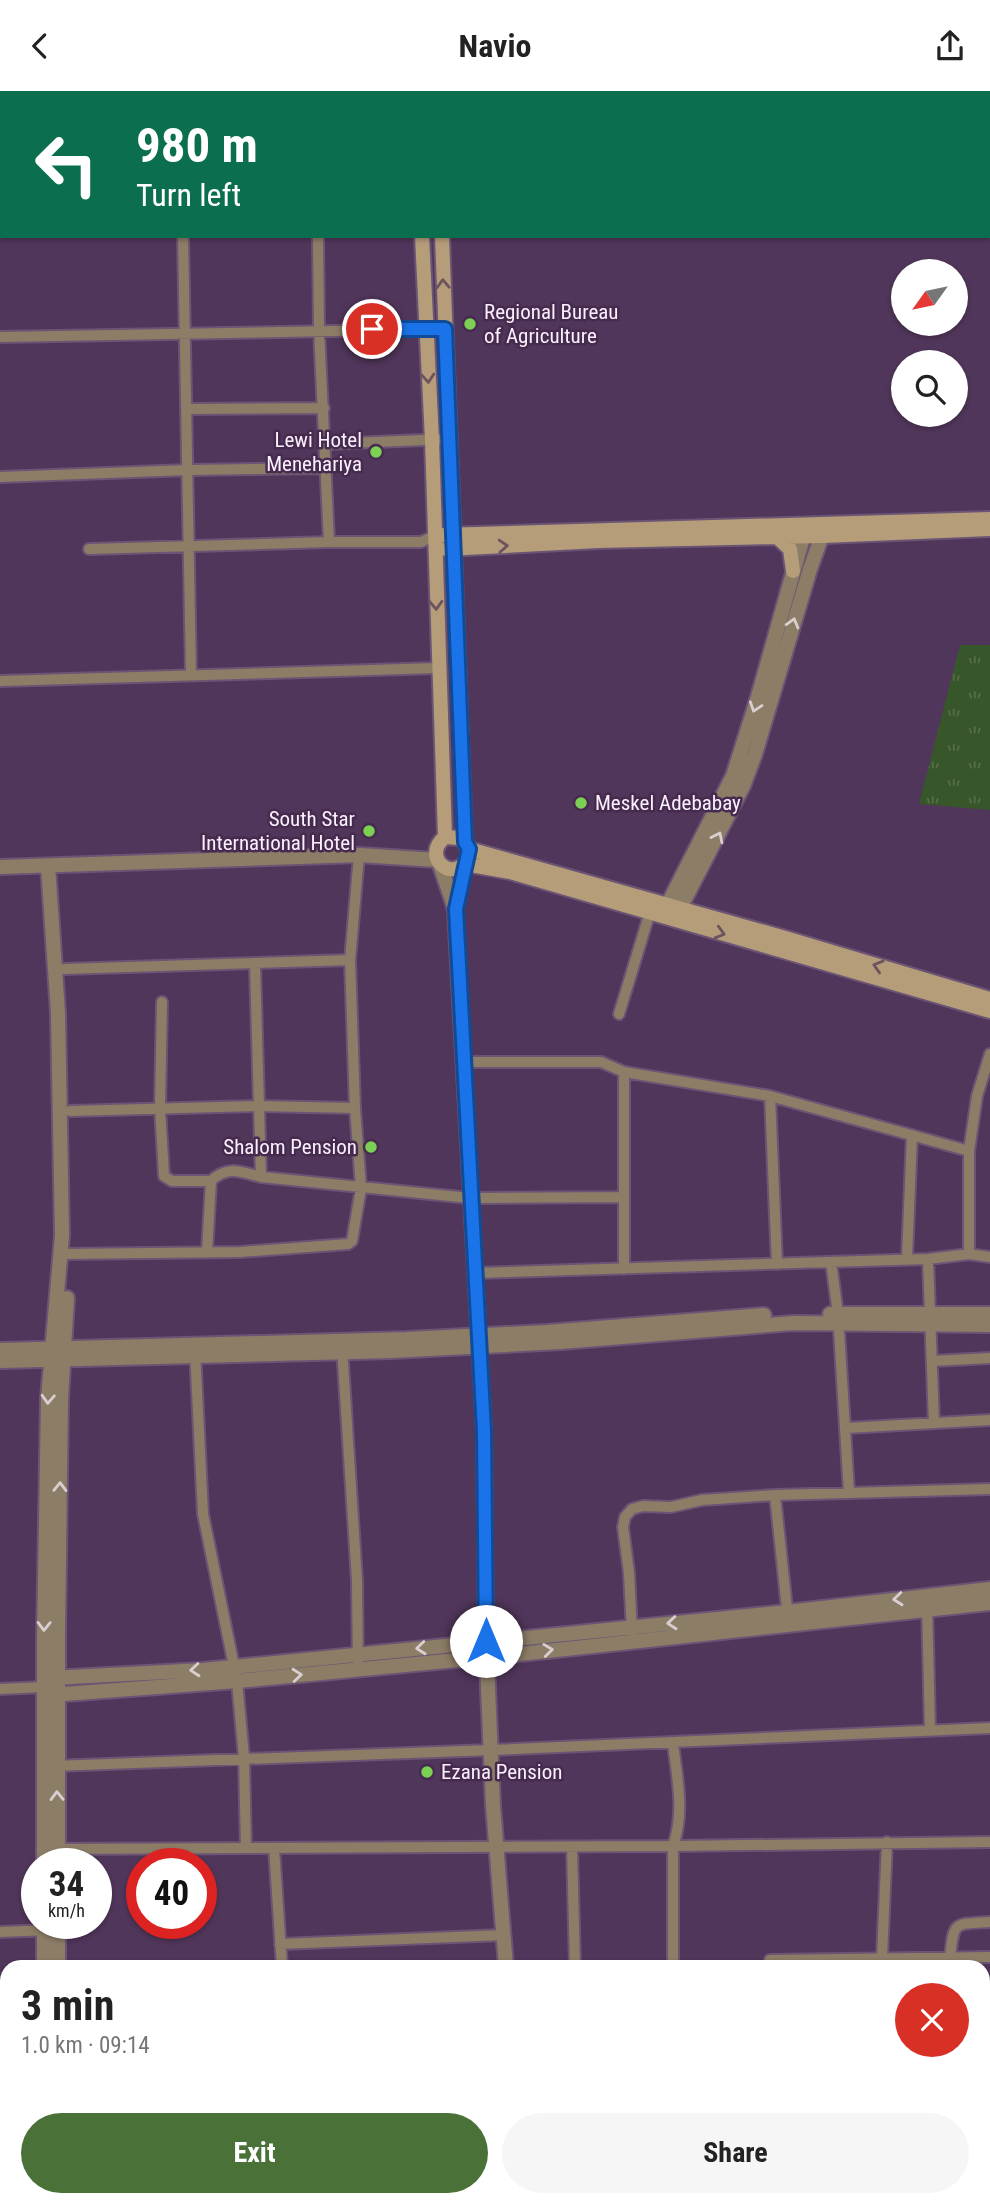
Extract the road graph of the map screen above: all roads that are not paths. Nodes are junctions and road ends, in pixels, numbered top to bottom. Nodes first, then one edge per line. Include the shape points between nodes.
1 (183, 238) edge
2 (318, 238) edge
3 (422, 238) edge
4 (442, 238) edge
5 (425, 329) junction
6 (445, 329) junction
7 (319, 330) junction
8 (186, 333) junction
9 (0, 337) edge
10 (324, 408) junction
11 (187, 409) junction
12 (449, 439) junction
13 (432, 440) junction
14 (325, 444) junction
15 (326, 468) junction
16 (188, 470) junction
17 (0, 477) edge
18 (990, 519) edge
19 (990, 529) edge
20 (805, 530) junction
21 (825, 530) junction
22 (776, 536) junction
23 (329, 542) junction
24 (430, 542) junction
25 (452, 542) junction
26 (189, 546) junction
27 (89, 549) dead end
28 (793, 571) junction
29 (438, 668) junction
30 (191, 675) junction
31 (0, 681) edge
32 (440, 852) junction
33 (359, 855) junction
34 (466, 855) junction
35 (52, 866) junction
36 (0, 867) edge
37 (456, 909) junction
38 (667, 912) junction
39 (350, 960) junction
40 (255, 964) junction
41 (64, 969) junction
42 (990, 999) edge
43 (162, 1002) dead end
44 (990, 1011) edge
45 (620, 1014) dead end
46 (990, 1054) edge
47 (464, 1062) junction
48 (624, 1072) junction
49 (769, 1096) junction
50 (258, 1106) junction
51 (160, 1108) junction
52 (355, 1108) junction
53 (70, 1111) junction
54 (912, 1135) junction
55 (969, 1151) junction
56 (261, 1177) junction
57 (211, 1181) junction
58 (361, 1188) junction
59 (623, 1197) junction
60 (470, 1198) junction
61 (208, 1252) junction
62 (970, 1254) junction
63 (66, 1255) junction
64 (990, 1257) edge
65 (907, 1258) junction
66 (928, 1259) junction
67 (831, 1262) junction
68 (777, 1264) junction
69 (624, 1269) junction
70 (474, 1273) junction
71 (990, 1314) edge
72 (838, 1318) junction
73 (931, 1319) junction
74 (990, 1325) edge
75 (478, 1341) junction
76 (342, 1346) junction
77 (195, 1349) junction
78 (0, 1350) edge
79 (57, 1354) junction
80 (990, 1358) edge
81 (0, 1361) edge
82 (932, 1361) junction
83 (990, 1420) edge
84 (934, 1423) junction
85 (846, 1429) junction
86 (990, 1489) edge
87 (849, 1493) junction
88 (775, 1495) junction
89 (990, 1589) edge
90 (927, 1603) junction
91 (990, 1603) edge
92 (486, 1618) junction
93 (788, 1618) junction
94 (632, 1634) junction
95 (515, 1639) junction
96 (486, 1641) junction
97 (463, 1651) junction
98 (510, 1655) junction
99 (487, 1656) junction
100 (358, 1662) junction
101 (234, 1666) junction
102 (488, 1678) junction
103 (237, 1681) junction
104 (50, 1687) junction
105 (0, 1689) edge
106 (990, 1728) edge
107 (930, 1729) junction
108 (673, 1743) junction
109 (491, 1750) junction
110 (244, 1758) junction
111 (50, 1766) junction
112 (887, 1842) junction
113 (990, 1842) edge
114 (497, 1846) junction
115 (673, 1846) junction
116 (572, 1847) junction
117 (53, 1848) edge
118 (246, 1848) junction
119 (274, 1848) junction
120 (112, 1852) edge
121 (990, 1923) edge
122 (21, 1930) edge
123 (0, 1932) edge
124 (504, 1935) junction
125 (49, 1939) edge
126 (53, 1939) edge
127 (281, 1944) junction
128 (882, 1957) junction
129 (990, 1957) edge
130 (950, 1958) junction
131 (45, 1960) edge
132 (57, 1960) edge
133 (282, 1960) edge
134 (506, 1960) edge
135 (575, 1960) edge
136 (673, 1960) edge
137 (770, 1960) dead end

1 - 8 street
2 - 7 street
3 - 5 main road
6 -> 4 main road
5 - 6 street
5 - 7 street
5 -> 13 main road
6 - 12 main road
7 - 8 street
7 - 10 street
8 - 9 street
8 - 11 street
10 - 11 street
10 - 14 street
11 - 16 street
12 - 13 street
12 - 25 main road
13 - 14 street
13 - 24 main road
14 - 15 street
15 - 16 street
15 - 23 street
16 - 17 street
16 - 26 street
18 - 21 main road
19 - 21 main road
20 - 21 main road
20 - 22 main road
20 - 25 main road
20 - 28 street
38 -> 21 street via 743,786
25 -> 22 main road
22 - 28 main road via 790,549
23 - 24 street
23 - 26 street
24 - 25 main road
24 -> 29 main road
25 - 34 main road
26 - 27 street
26 - 30 street
28 -> 38 street via 733,776
29 - 30 street
29 - 32 main road
30 - 31 street
32 - 33 street
32 - 34 main road via 451,870
32 - 34 main road via 454,836
32 - 37 street
33 - 35 street
33 - 39 street
34 - 37 street
34 - 38 main road via 510,872
35 - 36 street
35 - 41 street
35 - 63 street
37 - 47 street
42 -> 38 main road
38 -> 44 main road
38 - 45 street
39 - 40 street
39 - 52 street
40 - 41 street
40 - 50 street
41 - 53 street
43 - 51 street
46 - 55 street via 977,1096
47 - 48 street via 590,1061
47 - 60 street
48 - 49 street
48 - 59 street
49 - 54 street
49 - 68 street
50 - 51 street
50 - 52 street
50 - 56 street
51 - 53 street
51 - 57 street via 166,1178
52 - 58 street
53 - 63 street
54 - 55 street
54 - 65 street
55 - 62 street
56 - 57 street via 228,1170
56 - 58 street
57 - 61 street
58 - 60 street
58 - 61 street via 353,1240 348,1244
59 - 60 street
59 - 69 street
60 - 70 street
61 - 63 street
62 - 64 street
62 - 66 street
63 - 79 street
65 - 66 street
65 - 67 street
66 - 73 street
67 - 68 street
67 - 72 street
68 - 69 street
69 - 70 street
70 - 75 street
71 - 73 street
72 - 73 street
72 - 75 street via 715,1318
72 - 85 street
73 - 74 street
73 - 82 street
75 - 76 street
75 - 92 street
76 - 77 street
76 - 100 street
77 - 79 street
77 - 101 street via 203,1514
78 - 79 street
79 - 81 street
79 - 104 street
80 - 82 street
82 - 84 street
83 - 84 street
84 - 85 street
85 - 87 street
86 - 87 street
87 - 88 street
88 - 93 street
88 - 94 street via 628,1511 623,1527
89 - 90 street
90 - 91 street
90 - 93 street
90 - 107 street
92 - 95 street
92 - 96 street
92 - 97 street
93 - 94 street
94 - 95 street
98 -> 94 street
95 - 96 street
96 - 97 street
96 - 99 street
97 - 99 street
97 - 100 street
97 - 102 street
98 - 99 street
98 - 102 street
99 - 102 street
100 - 101 street
103 -> 100 street
101 - 103 street
101 -> 104 street
102 - 109 street
103 - 104 street
103 - 110 street
104 - 105 street
104 - 111 street
106 - 107 street
107 - 108 street
108 - 109 street
108 - 115 street via 680,1822
109 - 110 street
109 - 114 street
110 - 111 street
110 - 118 street
111 - 117 street
112 - 113 street
112 - 115 street
112 - 128 street
114 - 116 street
114 - 119 street
114 - 124 street
115 - 116 street
115 - 136 street
116 - 135 street
118 - 119 street
118 - 120 street
119 - 127 street
121 - 130 street via 956,1927
122 - 123 street
124 - 127 street
124 - 134 street
125 - 131 street
126 - 132 street
127 - 133 street
128 - 130 street
128 - 137 street
129 - 130 street

